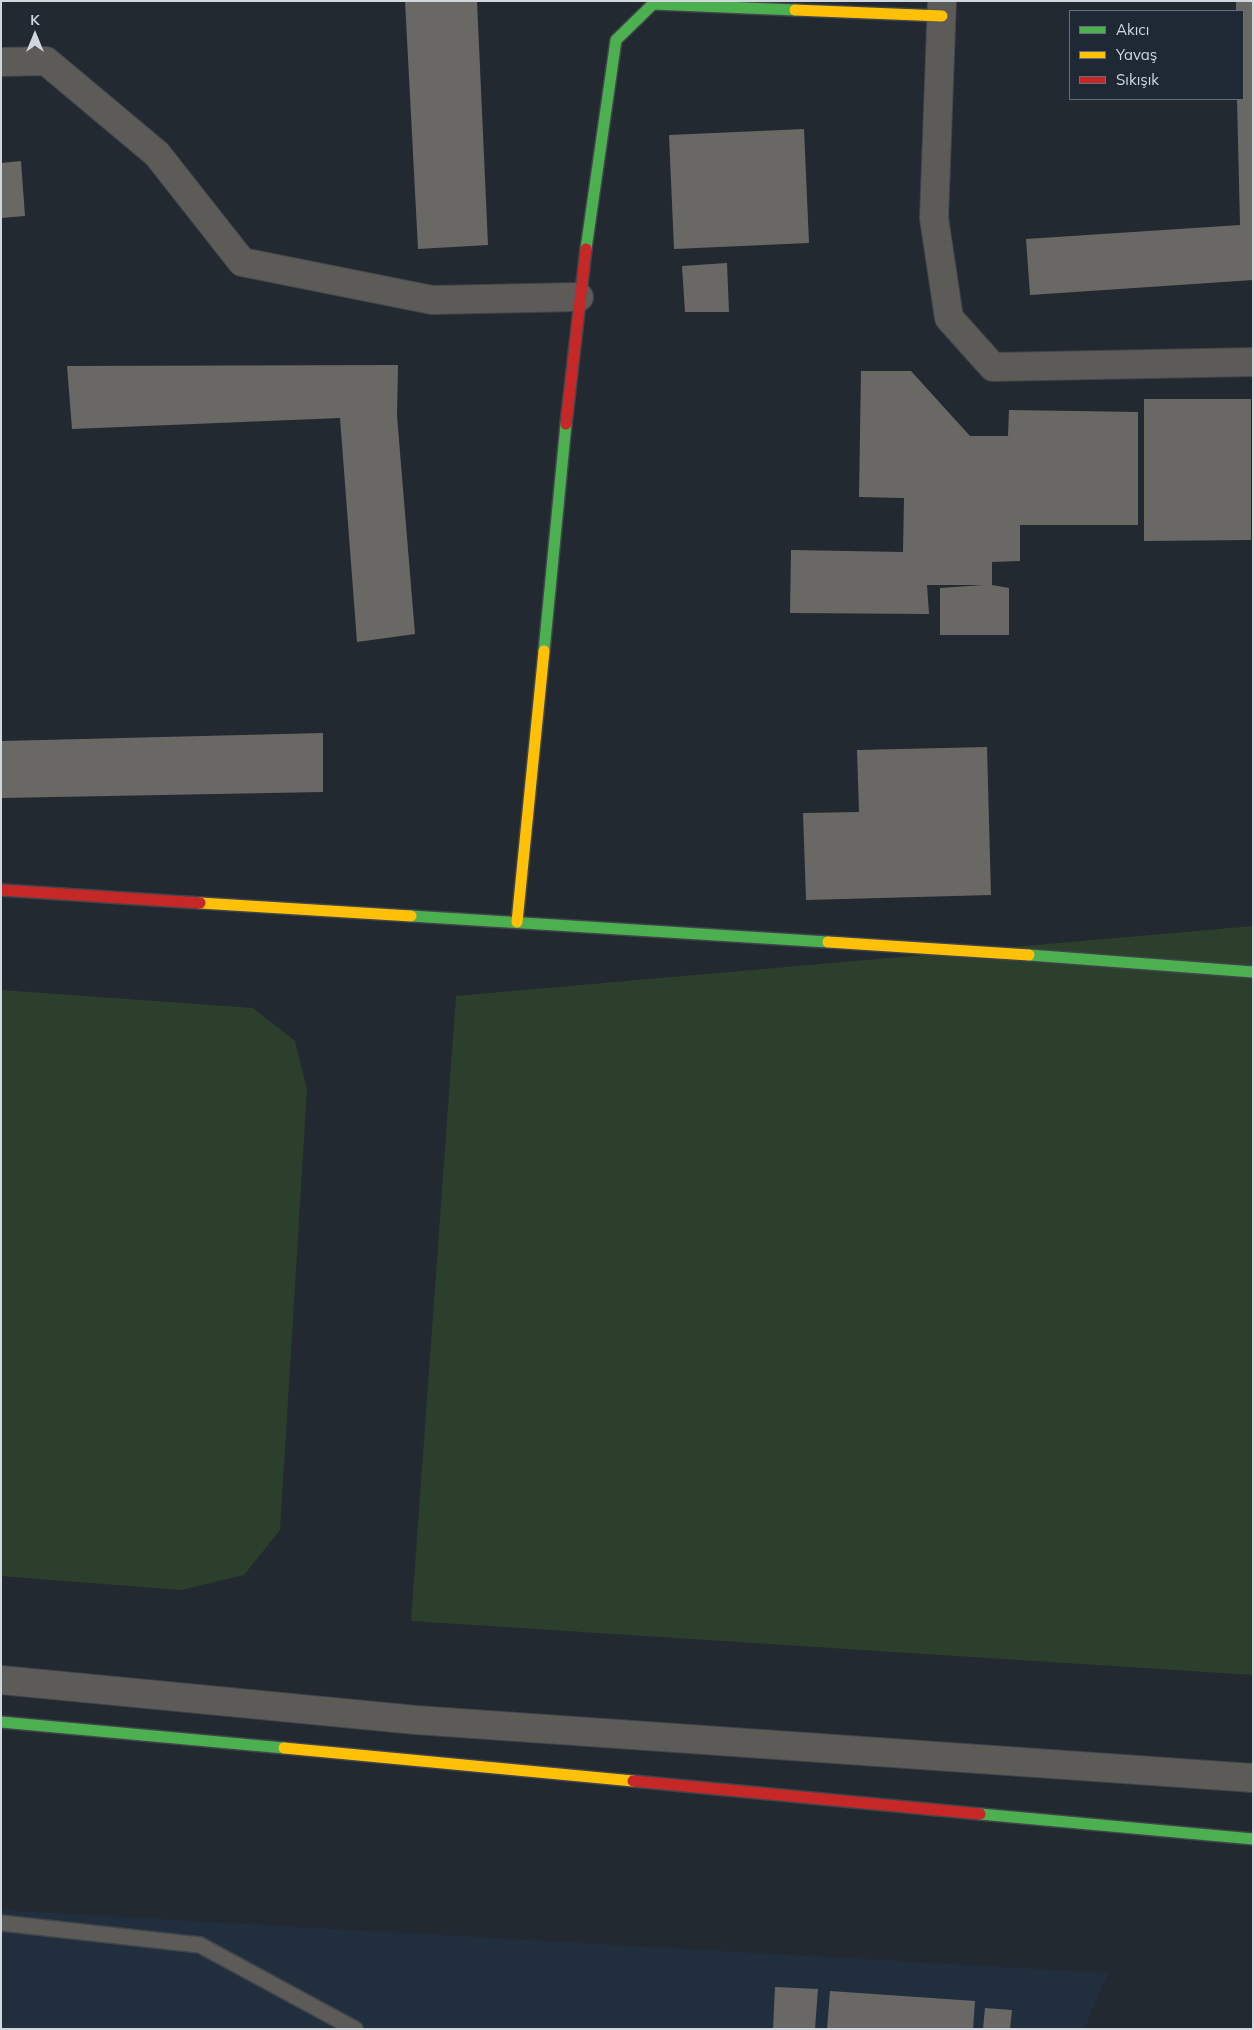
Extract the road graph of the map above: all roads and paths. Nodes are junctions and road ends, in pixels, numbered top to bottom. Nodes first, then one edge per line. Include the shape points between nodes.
1 (942, 8) edge
2 (1, 62) edge
3 (579, 297) junction
4 (1253, 362) edge
5 (1, 890) edge
6 (517, 922) junction
7 (1253, 972) edge
8 (1, 1680) edge
9 (1, 1722) edge
10 (1253, 1778) edge
11 (1253, 1839) edge
12 (1, 1923) edge
13 (355, 2029) edge

1 - 3 street via 653,4 616,40
1 - 4 street via 934,218 949,318 993,367
2 - 3 street via 46,61 156,154 242,262 432,300
3 - 6 street
5 - 6 street
6 - 7 street
8 - 10 street via 416,1720
9 - 11 street
12 - 13 lane via 200,1945

